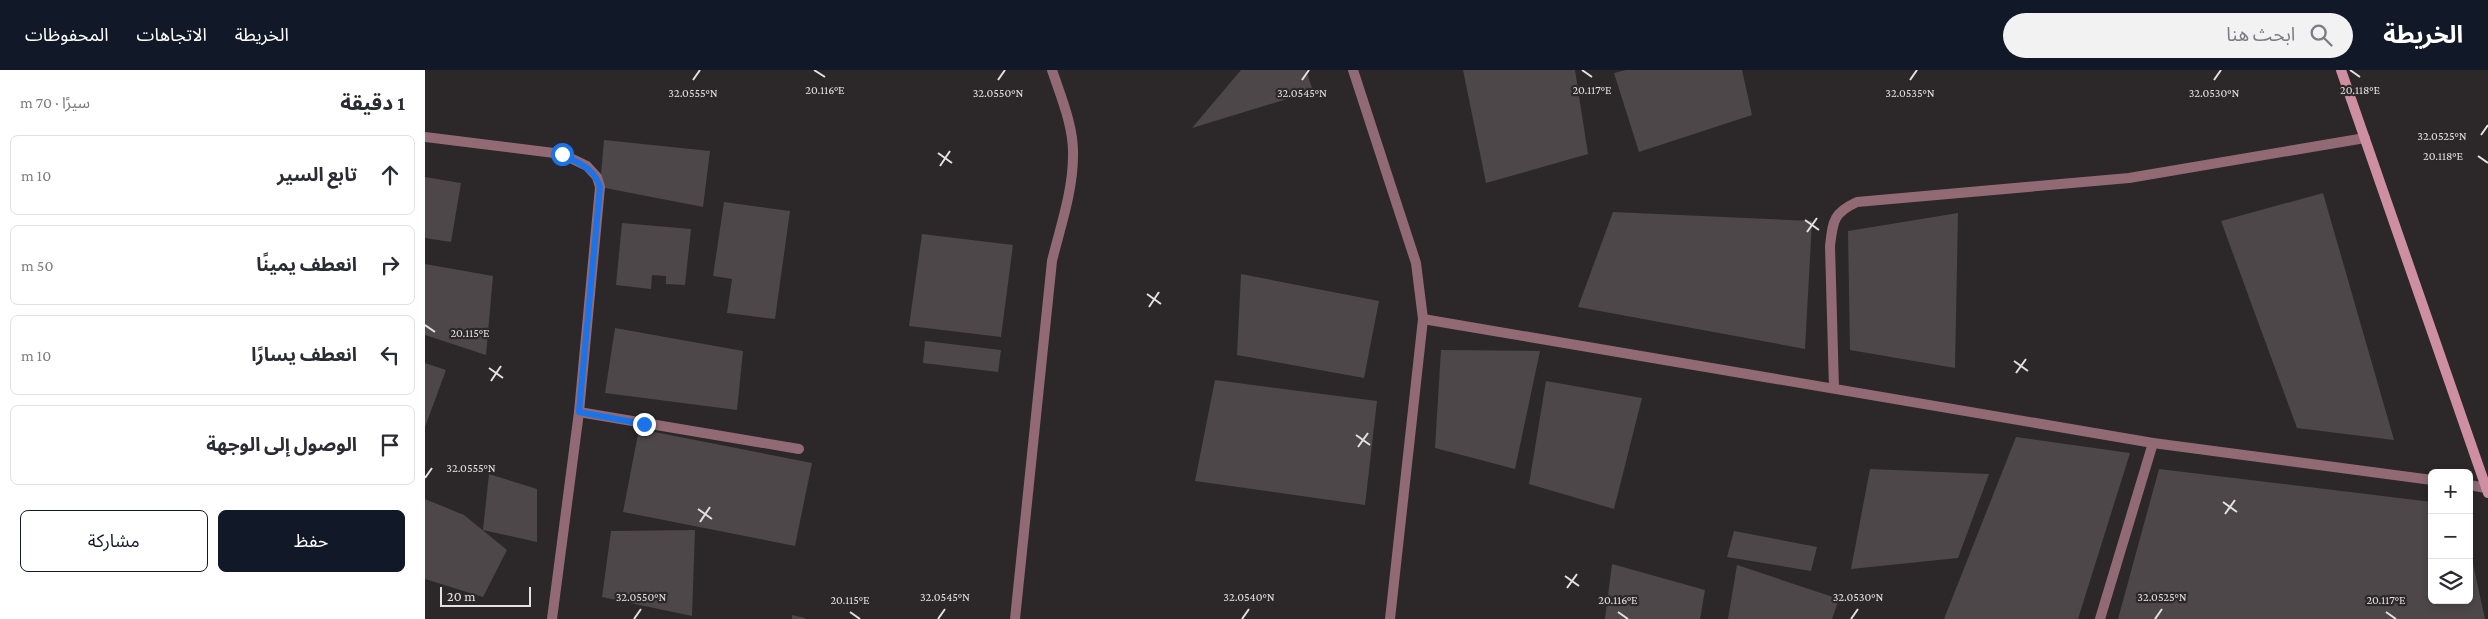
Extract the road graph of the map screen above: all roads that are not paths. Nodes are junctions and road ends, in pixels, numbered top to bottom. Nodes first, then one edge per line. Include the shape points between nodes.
1 (1052, 70) edge
2 (1353, 70) edge
3 (2341, 70) edge
4 (425, 137) edge
5 (2365, 138) junction
6 (1423, 319) junction
7 (1833, 388) junction
8 (579, 412) junction
9 (2153, 442) junction
10 (799, 449) dead end
11 (2428, 479) edge
12 (2473, 486) edge
13 (2487, 490) edge
14 (552, 619) edge
15 (1015, 619) edge
16 (1391, 619) edge
17 (2100, 619) edge

1 - 15 street via 1066,115 1073,155 1067,204 1052,261
2 - 6 street via 1416,263
3 - 5 street
4 - 8 street via 562,154 587,166 597,177 600,187
5 - 7 street via 2129,178 1857,202 1841,209 1832,225 1830,246
5 - 13 street
6 - 7 street
6 - 16 street
7 - 9 street
8 - 10 street
8 - 14 street
9 - 11 street
9 - 17 street
12 - 13 street

